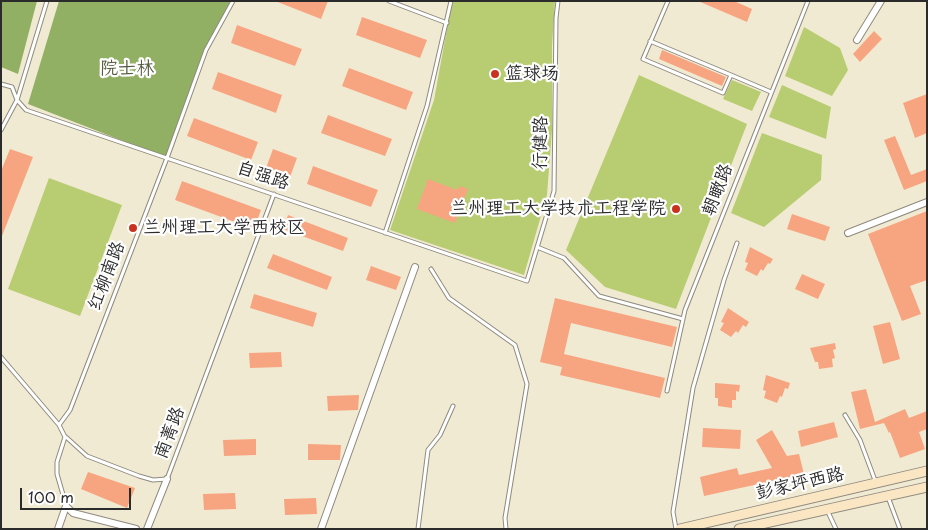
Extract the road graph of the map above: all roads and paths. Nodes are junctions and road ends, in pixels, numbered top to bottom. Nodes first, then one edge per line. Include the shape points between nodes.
1 (47, 1) edge
2 (233, 1) edge
3 (389, 1) edge
4 (451, 1) edge
5 (558, 1) edge
6 (668, 1) edge
7 (808, 1) edge
8 (881, 1) edge
9 (447, 23) junction
10 (857, 40) dead end
11 (650, 41) junction
12 (731, 75) junction
13 (1, 84) edge
14 (771, 92) junction
15 (17, 100) junction
16 (1, 130) edge
17 (167, 158) junction
18 (274, 194) junction
19 (927, 202) edge
20 (385, 232) junction
21 (848, 233) dead end
22 (737, 243) dead end
23 (537, 247) junction
24 (415, 267) dead end
25 (431, 269) dead end
26 (527, 281) joint
27 (683, 319) junction
28 (1, 357) edge
29 (667, 391) dead end
30 (453, 406) dead end
31 (845, 415) dead end
32 (59, 425) junction
33 (66, 437) junction
34 (927, 471) edge
35 (167, 479) junction
36 (876, 483) junction
37 (927, 487) edge
38 (888, 495) junction
39 (66, 506) junction
40 (827, 509) junction
41 (58, 529) edge
42 (136, 529) edge
43 (147, 529) edge
44 (321, 529) edge
45 (418, 529) edge
46 (506, 529) edge
47 (676, 529) edge
48 (680, 529) edge
49 (739, 529) edge
50 (836, 529) edge
51 (900, 529) edge

1 - 15 lane
2 - 17 lane, 红柳南路 via 206,50
3 - 9 lane
4 - 9 lane
5 - 23 lane, 行健路 via 554,191
6 - 11 lane
7 - 14 lane, 朝瞰路
8 - 10 street
9 - 20 lane via 427,106
11 - 12 lane
11 - 12 lane via 643,60 723,93
12 - 14 lane
13 - 15 lane, 自强路 via 12,87
14 - 27 lane, 朝瞰路
15 - 16 lane
15 - 17 lane, 自强路 via 26,110
17 - 18 lane, 自强路
17 - 32 lane, 红柳南路 via 70,410
18 - 20 lane, 自强路
18 - 35 lane, 南菁路
19 - 21 street
20 - 26 lane, 自强路
22 - 47 lane via 692,388 673,512
23 - 26 lane, 行健路
23 - 27 lane via 564,258 599,296
24 - 44 street
25 - 46 lane via 449,298 515,345 527,384 505,518
27 - 29 lane, 朝瞰路
28 - 32 lane, 南菁路
30 - 45 lane via 440,435 428,450
31 - 36 lane via 860,440
32 - 33 lane, 南菁路
33 - 35 lane, 南菁路 via 86,456 153,480
33 - 39 lane via 57,462 57,474
34 - 36 main road, 彭家坪西路
35 - 43 street
36 - 48 main road, 彭家坪西路
37 - 38 main road, 彭家坪西路
38 - 40 main road, 彭家坪西路
38 - 51 lane
39 - 41 street
39 - 42 street via 73,513
40 - 49 main road, 彭家坪西路
40 - 50 lane

